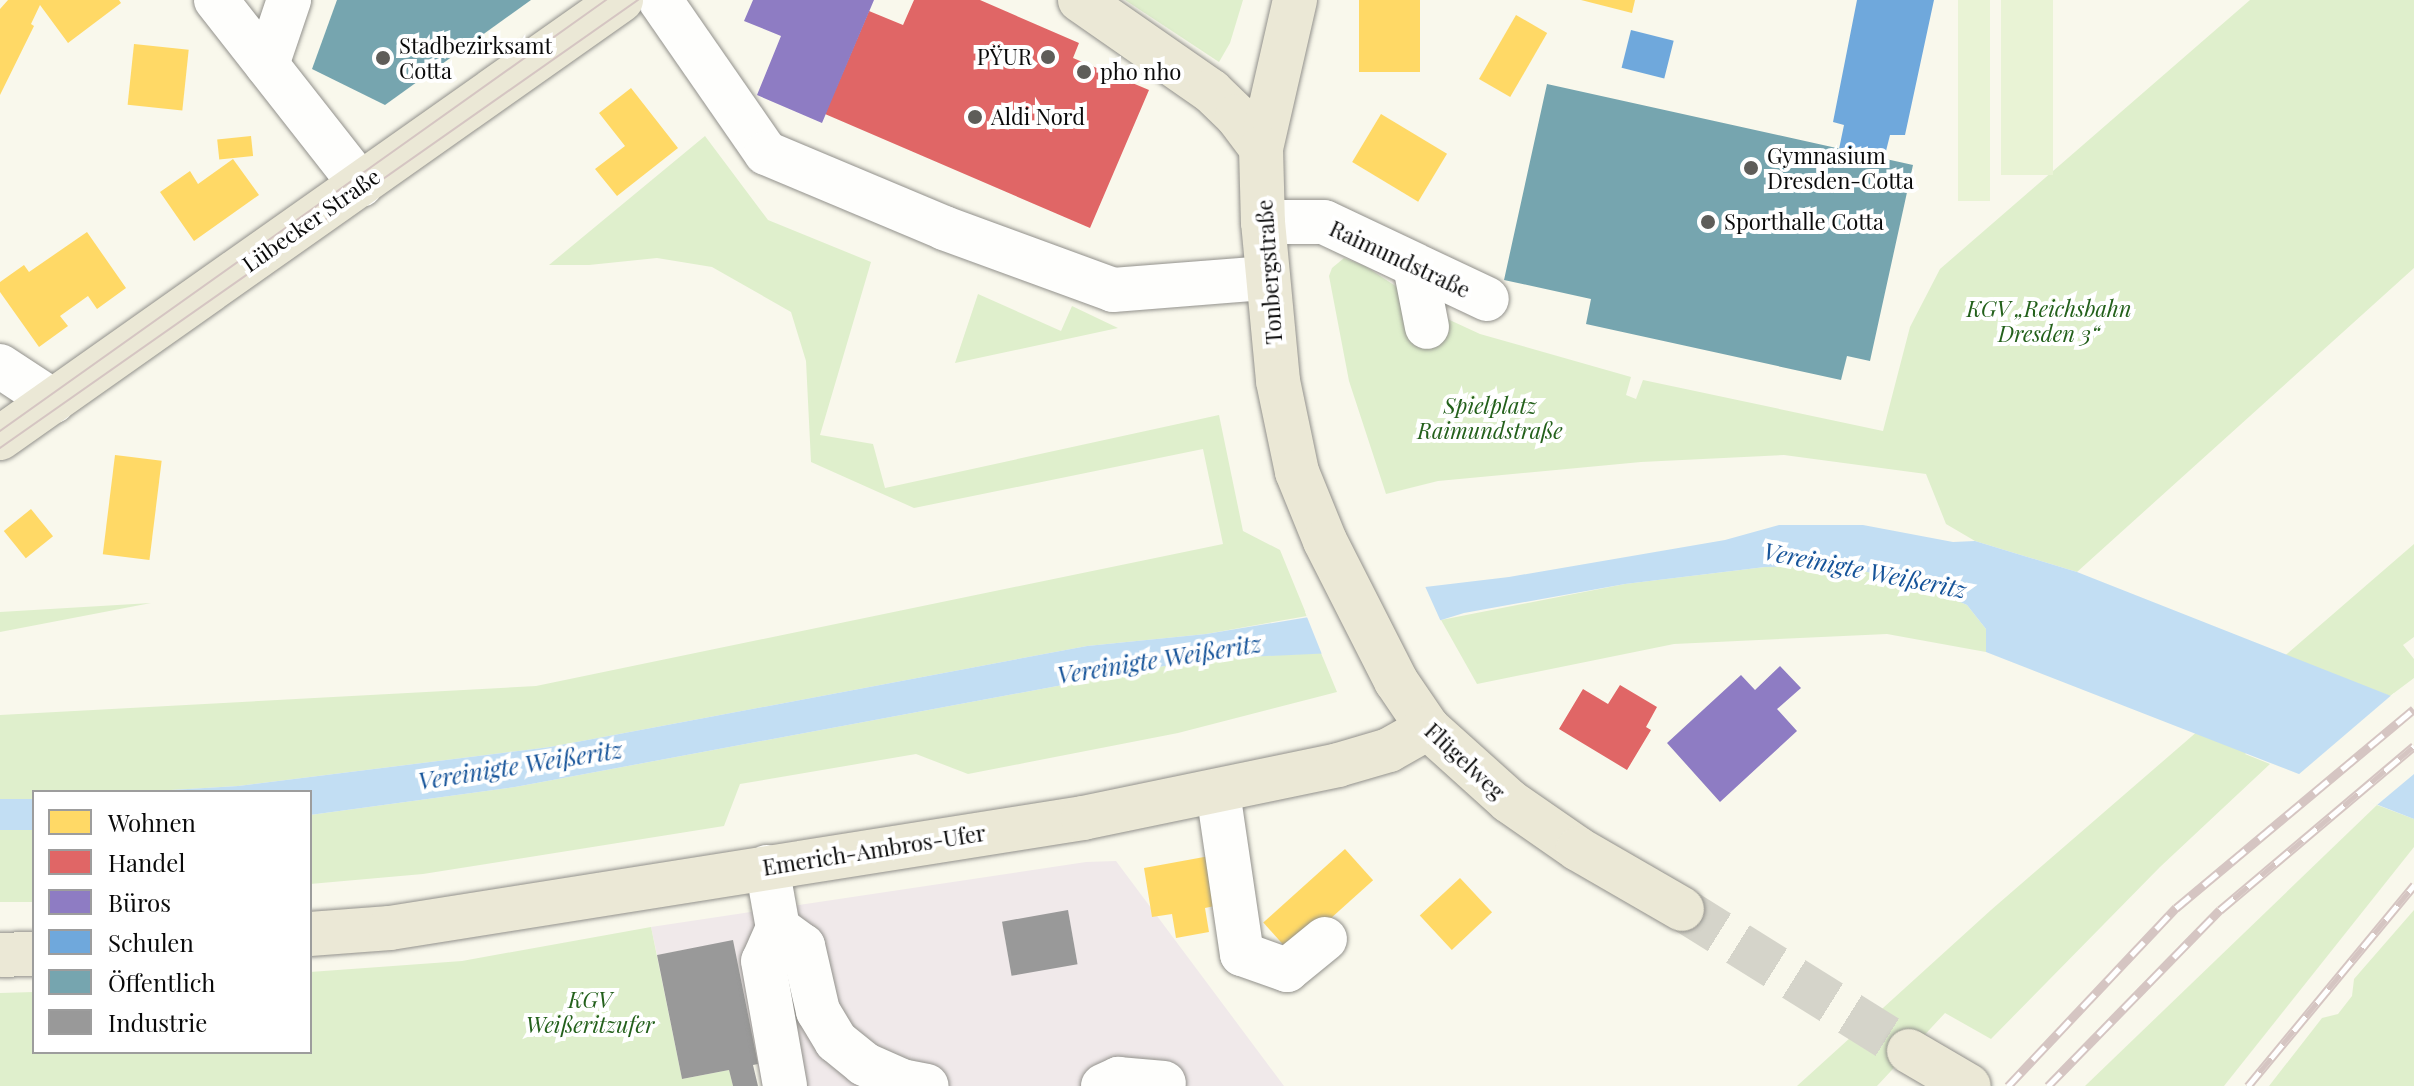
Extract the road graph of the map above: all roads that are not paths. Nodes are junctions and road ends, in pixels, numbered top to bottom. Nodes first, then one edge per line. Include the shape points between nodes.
1 (216, 0) edge
2 (289, 0) edge
3 (621, 0) edge
4 (660, 0) edge
5 (1080, 0) edge
6 (1295, 0) edge
7 (267, 65) junction
8 (1261, 148) junction
9 (361, 185) junction
10 (1263, 222) junction
11 (1415, 266) junction
12 (1267, 278) junction
13 (1487, 299) dead end
14 (1427, 327) dead end
15 (0, 366) edge
16 (53, 401) junction
17 (0, 438) edge
18 (1325, 541) joint
19 (1428, 728) junction
20 (1218, 792) junction
21 (767, 867) junction
22 (1682, 909) tunnel mouth
23 (778, 928) junction
24 (312, 934) edge
25 (1325, 939) dead end
26 (32, 954) edge
27 (0, 955) edge
28 (1909, 1051) tunnel mouth
29 (1164, 1083) dead end
30 (785, 1086) edge
31 (927, 1086) edge
32 (1103, 1086) edge
33 (1969, 1086) edge

1 - 7 street
2 - 7 street
3 - 9 main road, Lübecker Straße
4 - 12 street via 766,153 944,228 1113,290
5 - 8 main road via 1211,91
6 - 8 main road, Tonbergstraße
7 - 9 street
8 - 10 main road, Tonbergstraße
9 - 16 main road, Lübecker Straße
10 - 11 street, Raimundstraße via 1324,222
10 - 12 main road, Tonbergstraße
11 - 13 street, Raimundstraße
11 - 14 street
12 - 18 main road, Tonbergstraße via 1278,381 1297,472
15 - 16 street
16 - 17 main road, Lübecker Straße
18 - 19 main road, Flügelweg via 1396,681
19 - 20 main road, Emerich-Ambros-Ufer via 1389,750
19 - 22 main road, Flügelweg via 1509,801 1578,849
20 - 21 main road, Emerich-Ambros-Ufer
20 - 25 street via 1242,954 1287,970
21 - 23 street
21 - 24 main road, Emerich-Ambros-Ufer via 390,928
23 - 30 street via 763,961
23 - 31 street via 803,946 818,1011 836,1041 864,1064
26 - 27 main road
28 - 33 main road
29 - 32 street via 1118,1079

